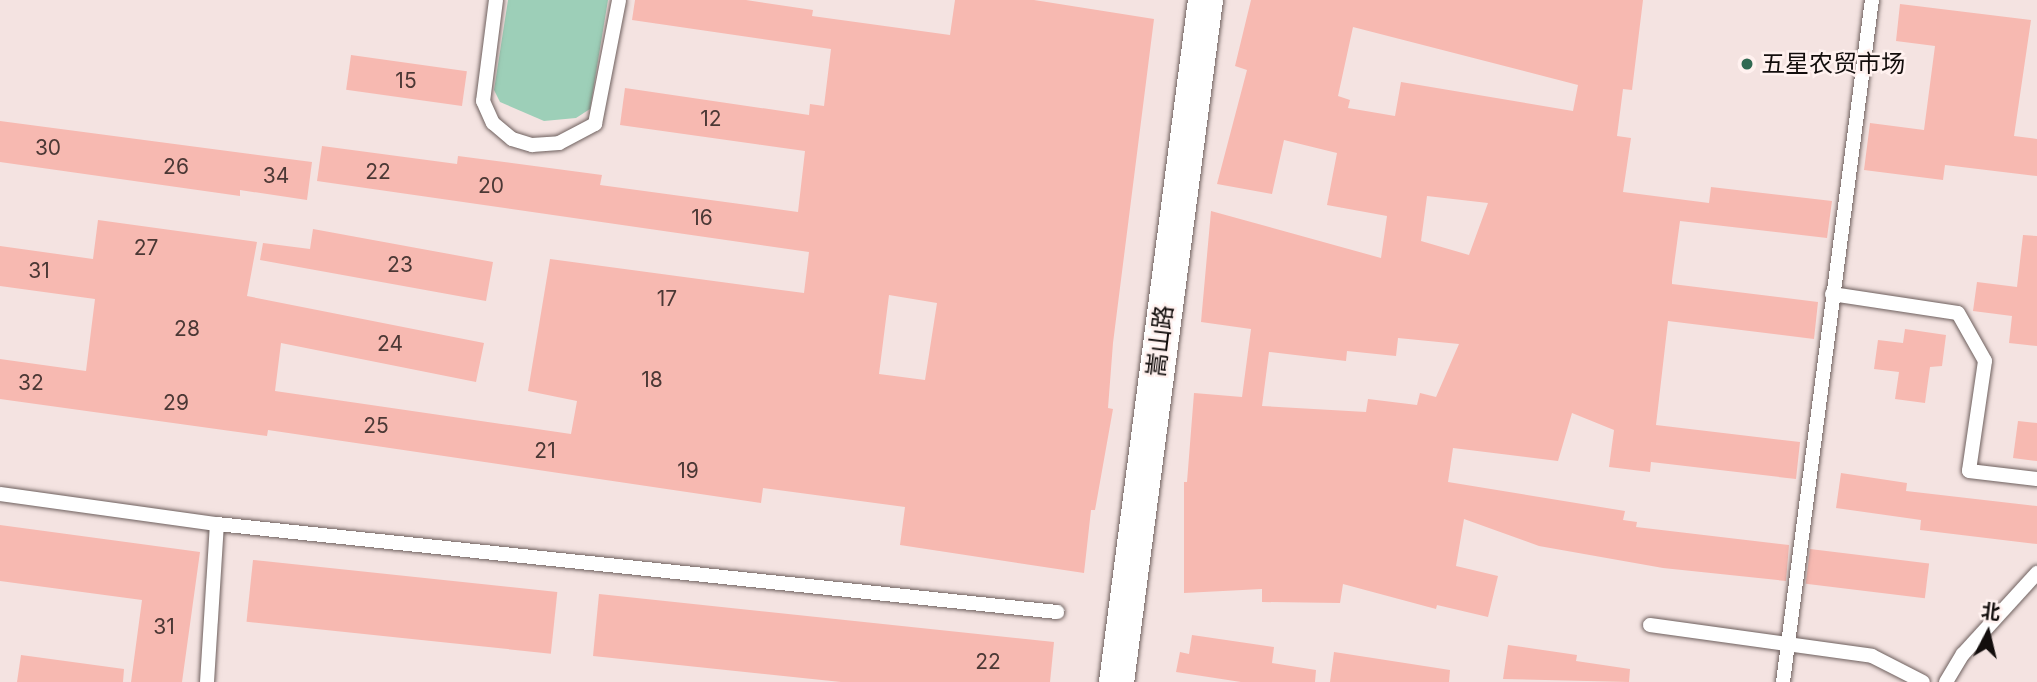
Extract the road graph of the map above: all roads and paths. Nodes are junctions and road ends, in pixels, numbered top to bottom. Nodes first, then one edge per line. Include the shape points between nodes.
1 (496, 0) edge
2 (619, 0) edge
3 (1205, 0) edge
4 (1872, 0) edge
5 (1832, 294) junction
6 (2037, 479) edge
7 (0, 494) edge
8 (218, 524) junction
9 (2037, 573) edge
10 (1056, 612) dead end
11 (1650, 625) dead end
12 (1788, 644) junction
13 (206, 682) edge
14 (1116, 682) edge
15 (1783, 682) edge
16 (1923, 682) edge
17 (1946, 682) edge

1 - 2 lane via 483,102 493,123 512,139 532,145 559,143 595,124
3 - 14 street, 嵩山路
4 - 5 lane
5 - 6 lane via 1958,313 1985,361 1969,471
5 - 12 lane
7 - 8 lane
8 - 10 lane
8 - 13 lane
9 - 17 lane via 1963,654
11 - 12 lane
12 - 15 lane
12 - 16 lane via 1872,656

